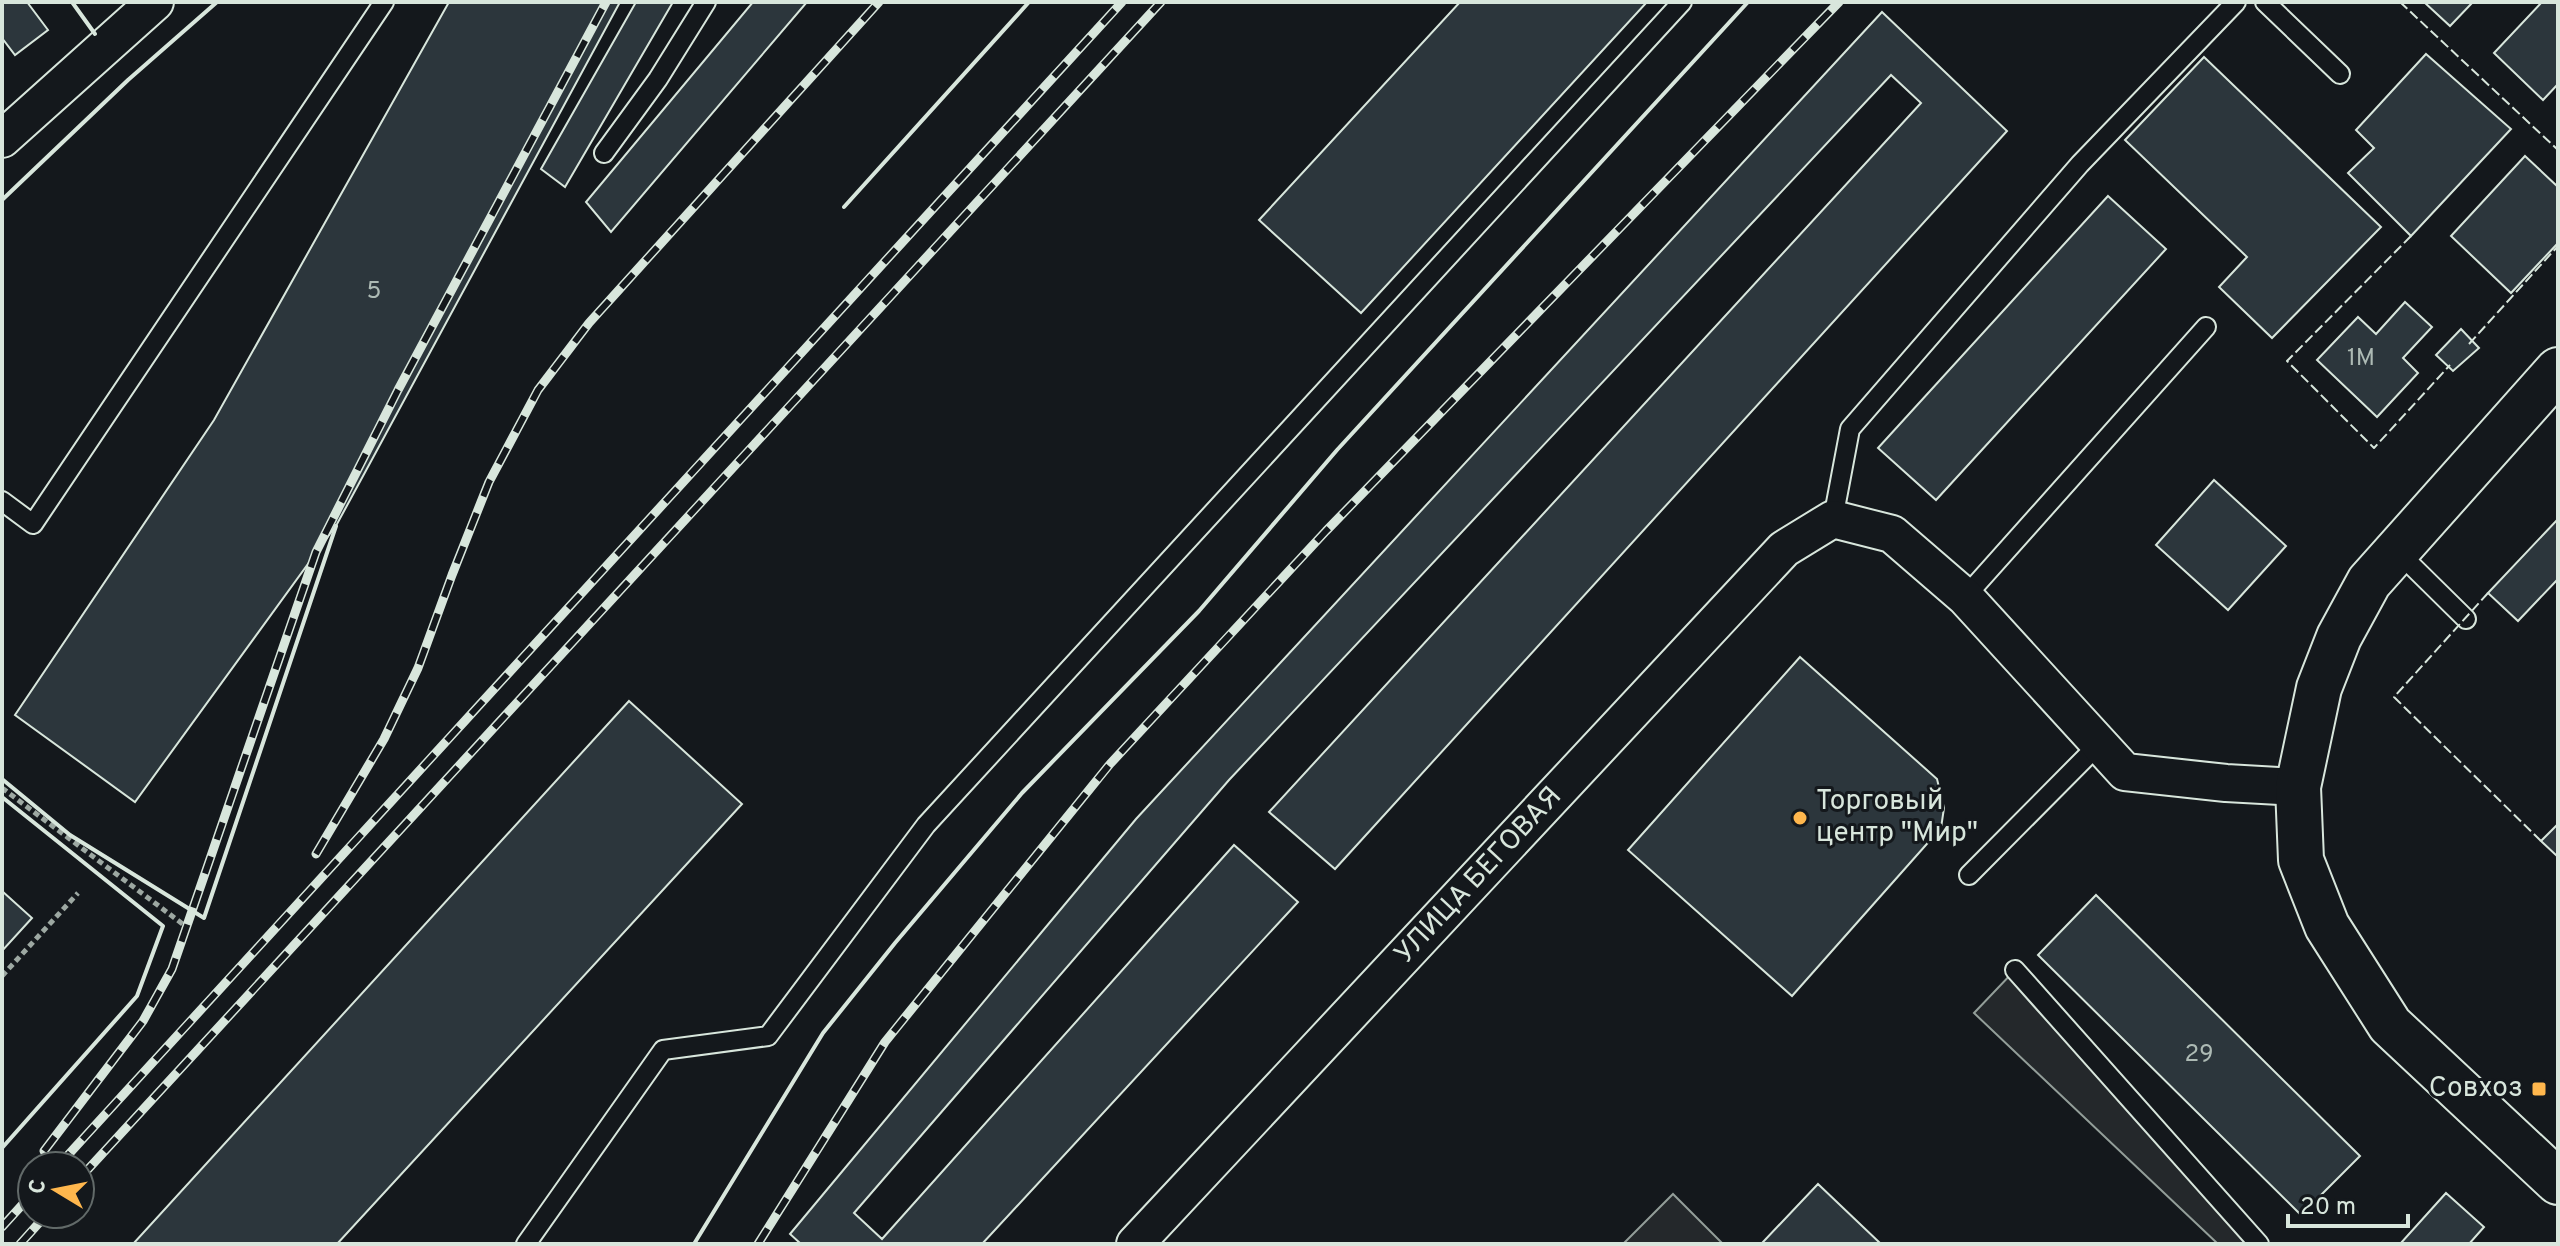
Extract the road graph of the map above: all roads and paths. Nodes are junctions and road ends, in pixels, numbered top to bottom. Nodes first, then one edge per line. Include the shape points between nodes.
1 (155, 2) edge
2 (384, 2) edge
3 (706, 2) edge
4 (1682, 2) edge
5 (2236, 2) edge
6 (2265, 2) edge
7 (2340, 74) dead end
8 (2, 139) edge
9 (604, 153) dead end
10 (2206, 327) dead end
11 (2558, 370) edge
12 (2, 501) edge
13 (1833, 519) junction
14 (2397, 551) junction
15 (1965, 597) junction
16 (2466, 619) dead end
17 (2099, 744) junction
18 (2298, 787) junction
19 (2, 788) edge
20 (1969, 875) dead end
21 (78, 893) dead end
22 (188, 928) dead end
23 (2015, 970) dead end
24 (2, 976) edge
25 (2558, 1182) edge
26 (526, 1244) edge
27 (1135, 1244) edge
28 (2259, 1244) edge

1 - 8 street
2 - 12 lane via 33,524
3 - 9 lane
4 - 26 lane via 926,825 768,1036 663,1050
5 - 13 lane via 2080,164 1850,429
6 - 7 lane
10 - 15 lane
11 - 14 main road
13 - 15 street via 1892,534
13 - 27 street, УЛИЦА БЕГОВАЯ via 1784,549
14 - 16 lane
14 - 18 main road via 2369,582 2339,637 2319,688
15 - 17 street
17 - 18 street via 2125,772
17 - 20 lane
18 - 25 main road via 2301,860 2327,926 2390,1025
19 - 22 path
21 - 24 path
23 - 28 lane

